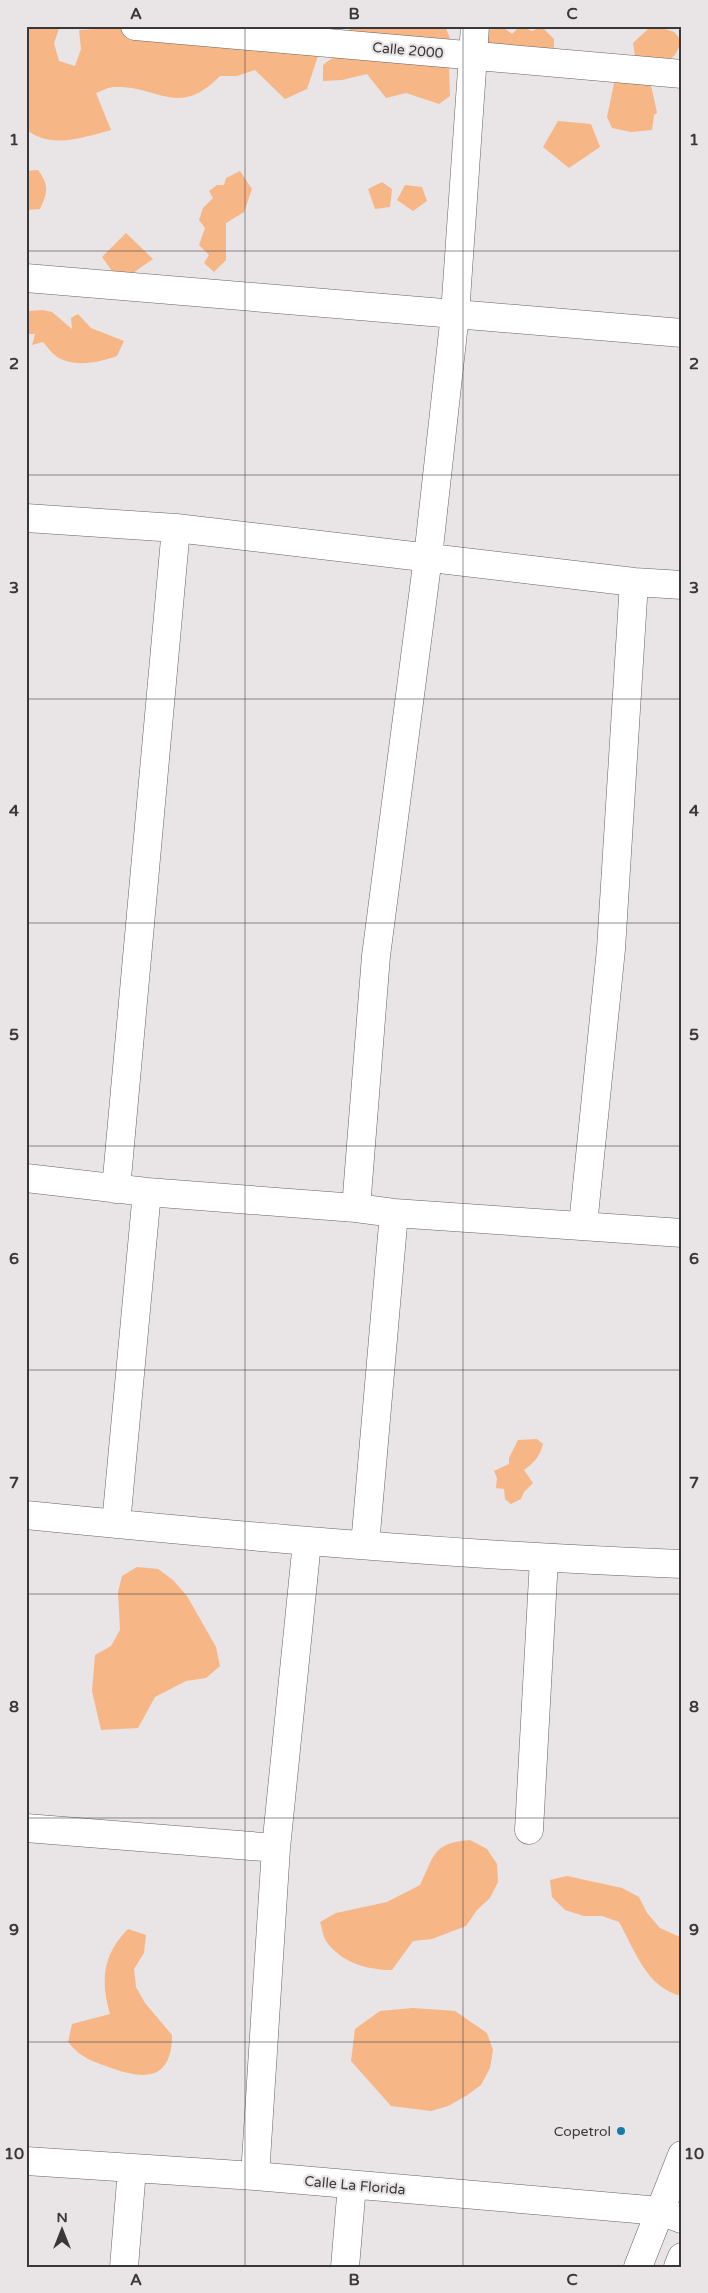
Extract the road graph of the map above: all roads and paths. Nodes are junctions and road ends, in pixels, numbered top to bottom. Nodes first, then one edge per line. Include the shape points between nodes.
1 (135, 26) edge
2 (475, 26) edge
3 (208, 29) edge
4 (474, 56) junction
5 (682, 74) edge
6 (26, 278) edge
7 (455, 314) junction
8 (682, 333) edge
9 (26, 518) edge
10 (176, 528) junction
11 (428, 557) junction
12 (634, 582) junction
13 (682, 584) edge
14 (26, 1178) edge
15 (116, 1189) junction
16 (147, 1192) junction
17 (356, 1208) junction
18 (394, 1213) junction
19 (582, 1225) junction
20 (682, 1233) edge
21 (26, 1515) edge
22 (116, 1524) junction
23 (307, 1542) junction
24 (365, 1545) junction
25 (544, 1559) junction
26 (682, 1564) edge
27 (26, 1828) edge
28 (529, 1830) dead end
29 (276, 1848) junction
30 (682, 2155) edge
31 (26, 2161) edge
32 (132, 2169) junction
33 (254, 2176) junction
34 (352, 2185) junction
35 (671, 2215) edge
36 (682, 2257) edge
37 (124, 2267) edge
38 (345, 2267) edge
39 (638, 2267) edge
40 (678, 2267) edge

1 - 3 street, Calle 2000
2 - 4 street
3 - 4 street, Calle 2000
4 - 5 street, Calle 2000
4 - 7 street
6 - 7 street
7 - 8 street
7 - 11 street
9 - 10 street
10 - 11 street
10 - 15 street
11 - 12 street
11 - 17 street via 376,956
12 - 13 street
12 - 19 street via 611,949
14 - 15 street
15 - 16 street
16 - 17 street
16 - 22 street
17 - 18 street
18 - 19 street
18 - 24 street
19 - 20 street
21 - 22 street
22 - 23 street
23 - 24 street
23 - 29 street
24 - 25 street
25 - 26 street
25 - 28 street
27 - 29 street
29 - 33 street
30 - 35 street
31 - 32 street, Calle La Florida
32 - 33 street, Calle La Florida
32 - 37 street
33 - 34 street, Calle La Florida
34 - 35 street, Calle La Florida
34 - 38 street
35 - 39 street
36 - 40 street

